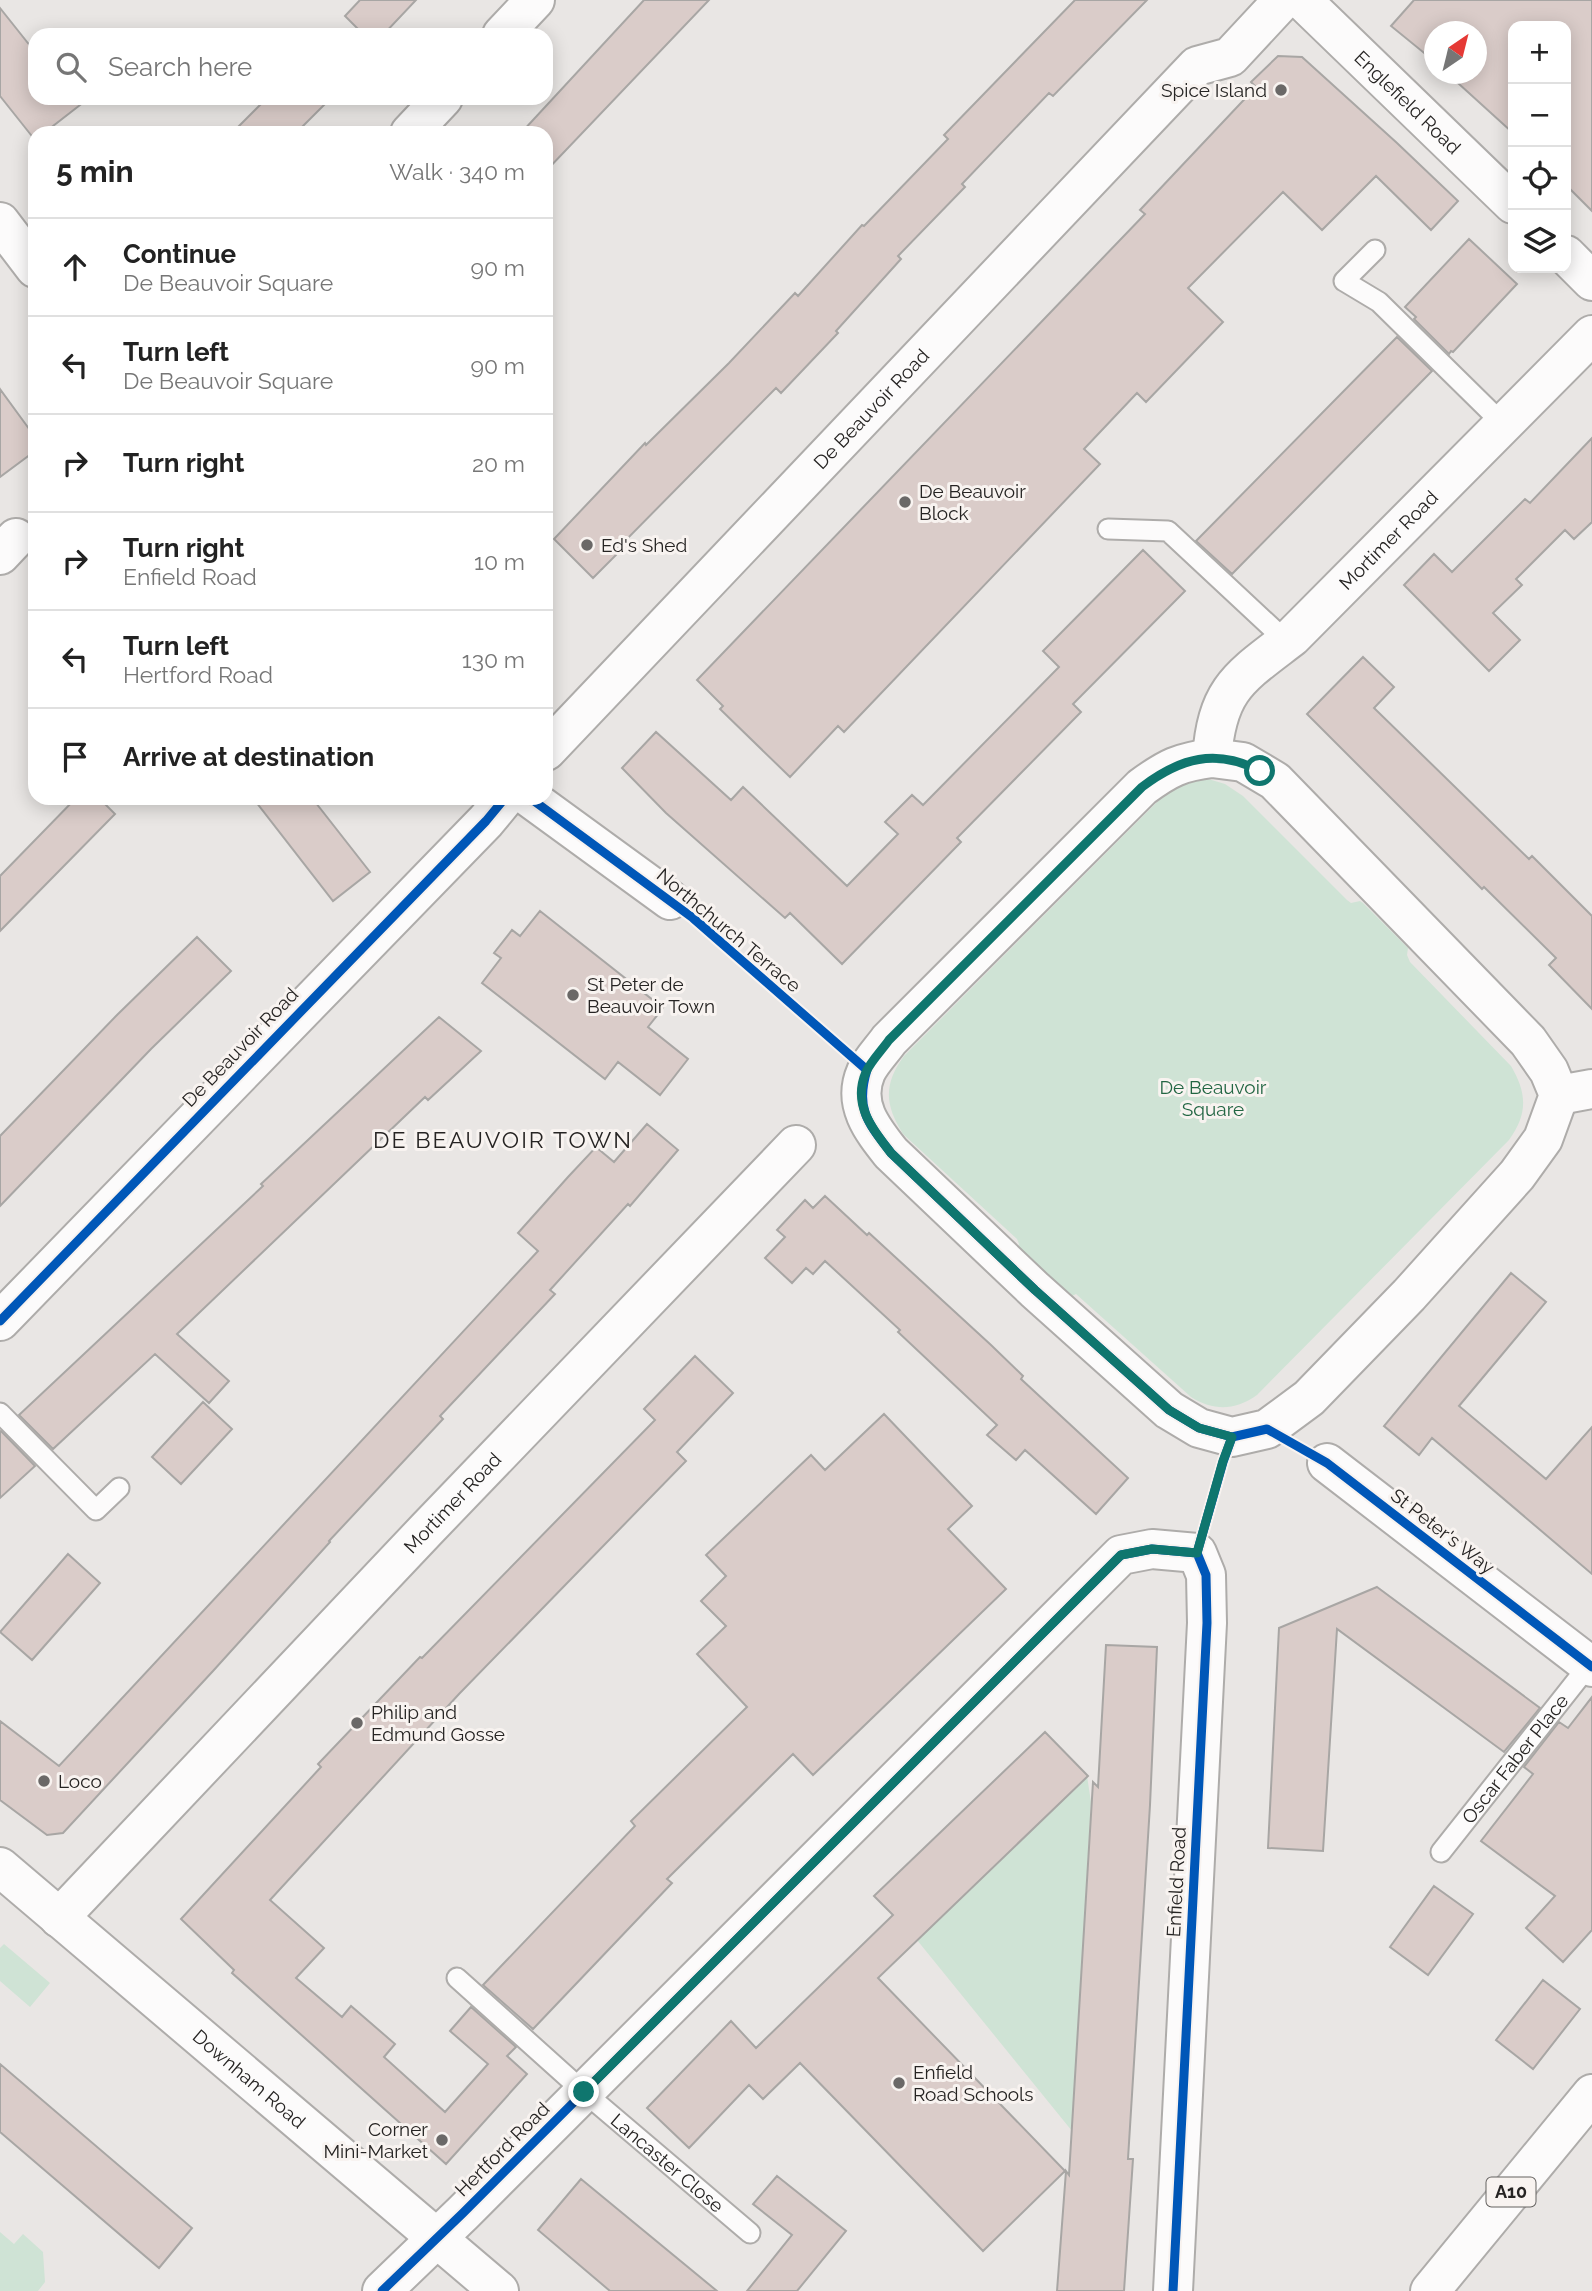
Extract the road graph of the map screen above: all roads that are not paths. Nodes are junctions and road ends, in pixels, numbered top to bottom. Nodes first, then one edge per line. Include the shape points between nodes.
1 (535, 0) edge
2 (1308, 3) edge
3 (509, 28) edge
4 (436, 105) edge
5 (417, 126) edge
6 (1508, 199) edge
7 (0, 222) edge
8 (1375, 250) dead end
9 (28, 259) edge
10 (1571, 260) edge
11 (1592, 281) edge
12 (1592, 335) edge
13 (1503, 424) junction
14 (1108, 529) dead end
15 (1286, 641) junction
16 (553, 744) edge
17 (1212, 758) junction
18 (499, 805) edge
19 (540, 805) edge
20 (670, 900) dead end
21 (1576, 1092) edge
22 (796, 1146) dead end
23 (0, 1321) edge
24 (0, 1413) edge
25 (1327, 1463) dead end
26 (119, 1488) dead end
27 (1121, 1555) joint
28 (1590, 1666) edge
29 (1441, 1852) dead end
30 (0, 1867) edge
31 (59, 1918) junction
32 (457, 1978) dead end
33 (584, 2092) junction
34 (1592, 2094) edge
35 (750, 2233) dead end
36 (437, 2239) junction
37 (382, 2291) edge
38 (499, 2291) edge
39 (1173, 2291) edge
40 (1430, 2291) edge

1 - 3 main road
2 - 6 main road, Englefield Road
2 - 16 main road, De Beauvoir Road via 1230,57 1197,66
4 - 5 main road
7 - 9 main road
8 - 13 lane via 1344,281 1379,302
10 - 11 main road
12 - 13 main road, Mortimer Road
13 - 15 main road, Mortimer Road
14 - 15 lane via 1168,531
15 - 17 main road, Mortimer Road via 1237,682 1223,702 1214,727
17 - 21 main road via 1243,762 1275,781 1528,1041 1549,1071
17 - 21 main road via 1184,762 1142,787 889,1040 867,1070 860,1090 872,1129 891,1153 1035,1290 1169,1410 1199,1428 1232,1437 1267,1429 1308,1398 1409,1294 1517,1175
18 - 23 main road, De Beauvoir Road
19 - 20 main road, Northchurch Terrace
22 - 31 main road, Mortimer Road
24 - 26 lane via 96,1510
25 - 28 main road, St Peter's Way
27 - 33 main road, Hertford Road
27 - 39 main road, Enfield Road via 1152,1549 1197,1553 1206,1574
28 - 29 lane, Oscar Faber Place
30 - 31 main road, Downham Road
31 - 36 main road, Downham Road
32 - 33 lane, Lancaster Close
33 - 35 lane, Lancaster Close
33 - 36 main road, Hertford Road
34 - 40 main road, A10
36 - 37 main road, Hertford Road
36 - 38 main road, Downham Road

